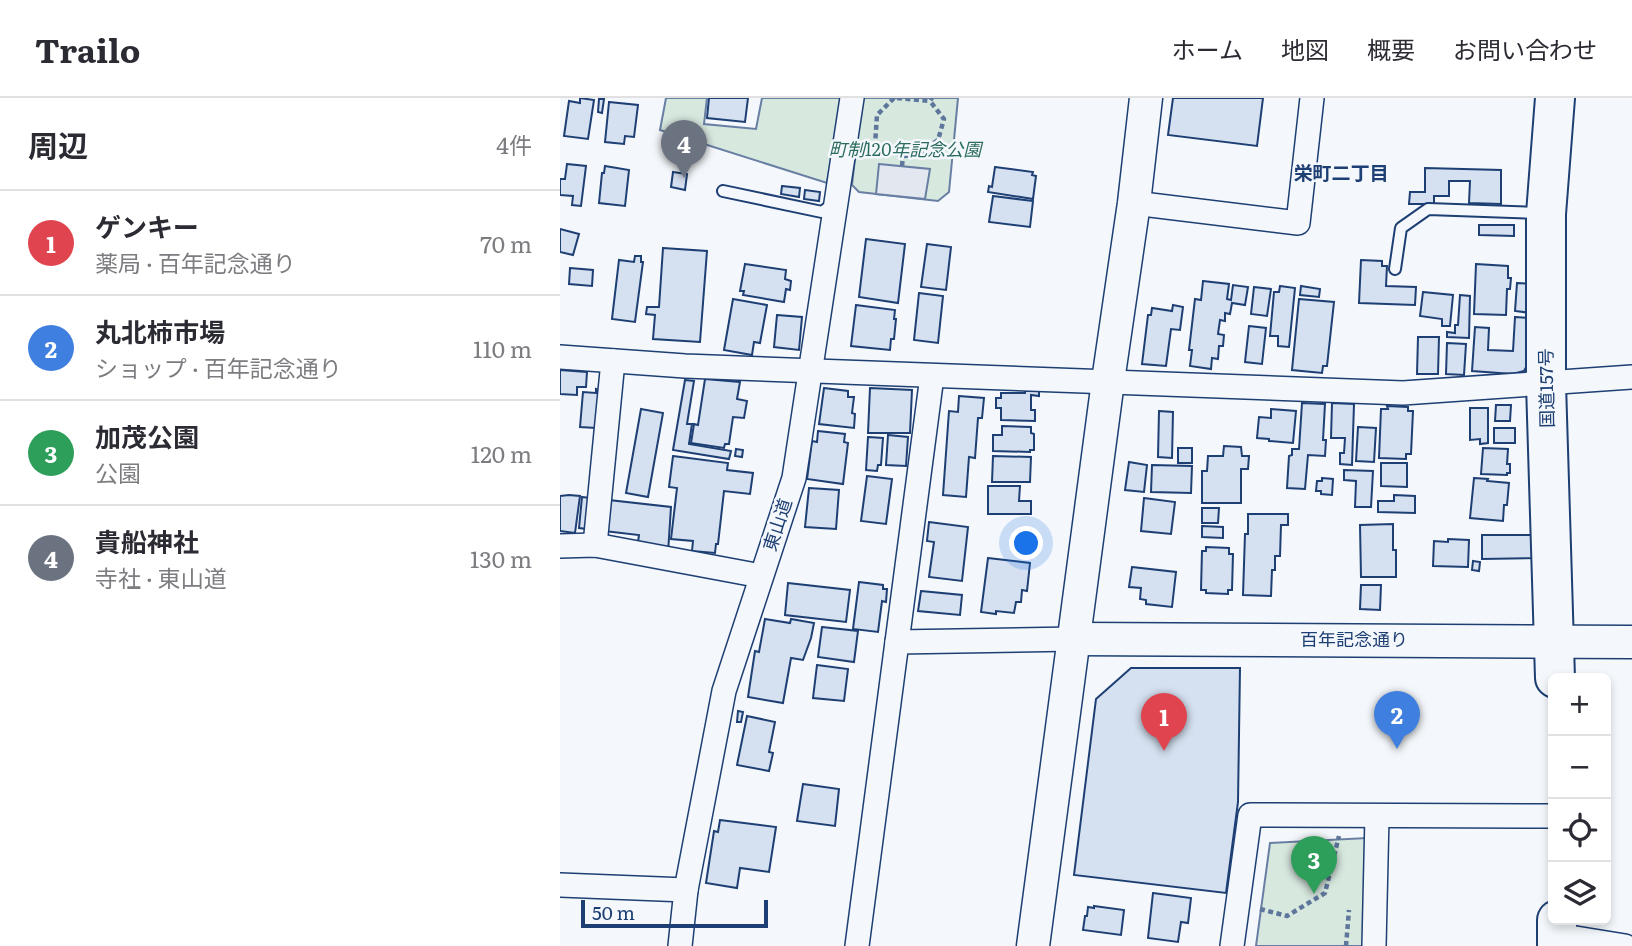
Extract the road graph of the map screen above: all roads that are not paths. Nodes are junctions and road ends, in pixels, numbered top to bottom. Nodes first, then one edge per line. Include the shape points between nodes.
1 (852, 98) edge
2 (1146, 98) edge
3 (1312, 98) edge
4 (1555, 98) edge
5 (723, 191) dead end
6 (837, 201) junction
7 (1133, 203) junction
8 (1546, 214) junction
9 (1395, 269) dead end
10 (560, 358) edge
11 (613, 361) junction
12 (811, 371) junction
13 (932, 376) junction
14 (1632, 377) edge
15 (1108, 381) junction
16 (1546, 384) junction
17 (595, 545) junction
18 (560, 546) edge
19 (761, 576) junction
20 (1075, 639) junction
21 (898, 642) junction
22 (1632, 642) edge
23 (1555, 660) edge
24 (1377, 816) junction
25 (1548, 816) edge
26 (560, 885) edge
27 (686, 890) junction
28 (1557, 934) edge
29 (680, 946) edge
30 (857, 946) edge
31 (1033, 946) edge
32 (1231, 946) edge
33 (1374, 946) edge
34 (1625, 946) edge

1 - 6 street, 東山道
2 - 7 street
3 - 7 street via 1298,223
4 - 8 highway, 国道157号
5 - 6 lane via 822,212
6 - 12 street, 東山道
7 - 15 street
8 - 9 lane via 1428,209 1401,228
8 - 16 highway, 国道157号
10 - 11 street
11 - 12 street
11 - 17 street
12 - 13 street
12 - 19 street, 東山道 via 794,478
13 - 15 street
13 - 21 street
14 - 16 street
15 - 16 street via 1404,393
15 - 20 street
16 - 23 highway, 国道157号
17 - 18 street
17 - 19 street
19 - 27 street, 東山道 via 724,691
20 - 21 street
20 - 23 street, 百年記念通り
20 - 31 street
21 - 30 street
22 - 23 street, 百年記念通り
24 - 25 street
24 - 32 street via 1250,815
24 - 33 street
26 - 27 street
27 - 29 street, 東山道
28 - 34 street

